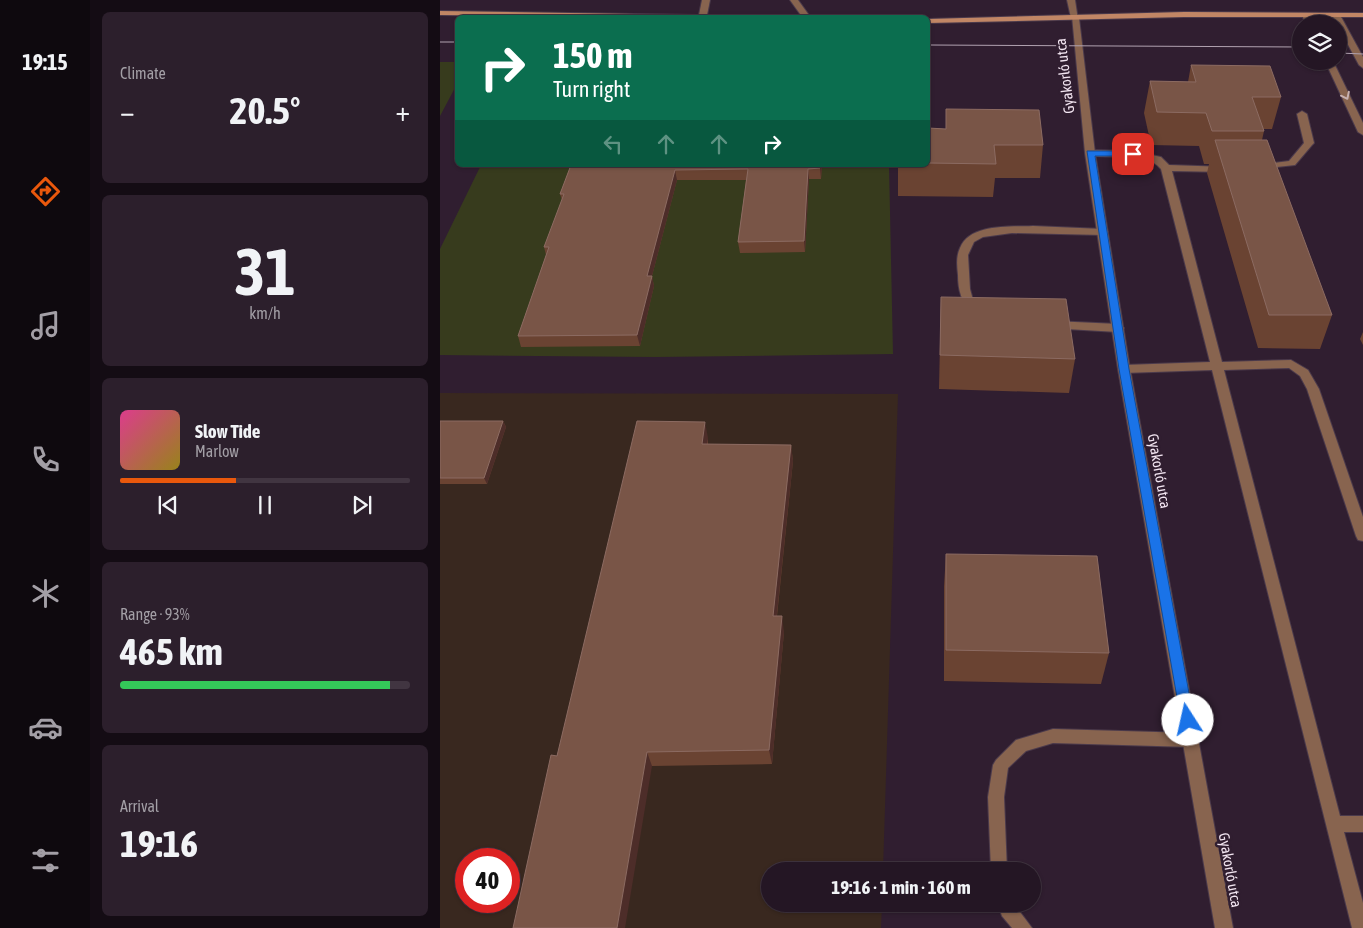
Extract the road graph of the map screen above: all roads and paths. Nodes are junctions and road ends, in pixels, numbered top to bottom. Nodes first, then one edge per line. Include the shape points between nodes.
1 (706, 0) edge
2 (794, 0) edge
3 (1071, 0) edge
4 (440, 12) edge
5 (1306, 14) joint
6 (703, 15) joint
7 (804, 15) edge
8 (1336, 15) edge
9 (1347, 15) edge
10 (1363, 15) edge
11 (1075, 18) junction
12 (930, 21) edge
13 (1347, 35) edge
14 (1363, 65) edge
15 (1333, 70) edge
16 (1302, 114) dead end
17 (1363, 132) edge
18 (1090, 153) junction
19 (1166, 168) junction
20 (1230, 169) edge
21 (1249, 169) edge
22 (1103, 232) junction
23 (987, 318) edge
24 (1044, 325) edge
25 (1118, 328) junction
26 (1216, 366) junction
27 (1124, 369) junction
28 (1363, 536) edge
29 (1191, 740) junction
30 (1334, 824) junction
31 (1363, 824) edge
32 (999, 862) edge
33 (1010, 912) edge
34 (1023, 928) edge
35 (1224, 928) edge
36 (1361, 928) edge

1 - 6 street
2 - 7 street
3 - 11 street, Gyakorló utca
4 - 6 main road
5 - 8 main road
5 - 11 main road
9 - 10 main road
11 - 12 main road
11 - 18 street, Gyakorló utca
13 - 14 street
15 -> 17 street
16 - 21 street via 1309,143 1292,163
18 - 19 street via 1150,157 1158,159
18 - 22 street, Gyakorló utca
19 - 20 street
19 - 26 street
22 - 23 street via 1007,230 985,232 971,240 962,253 964,296
22 - 25 street, Gyakorló utca
24 - 25 street
25 - 27 street, Gyakorló utca
26 - 27 street
26 - 28 street via 1291,364 1304,373 1313,389
26 - 30 street
27 - 29 street, Gyakorló utca
29 - 32 street via 1053,736 1021,745 1001,765 996,797
29 - 35 street, Gyakorló utca
30 - 31 street
30 - 36 street
33 - 34 street

